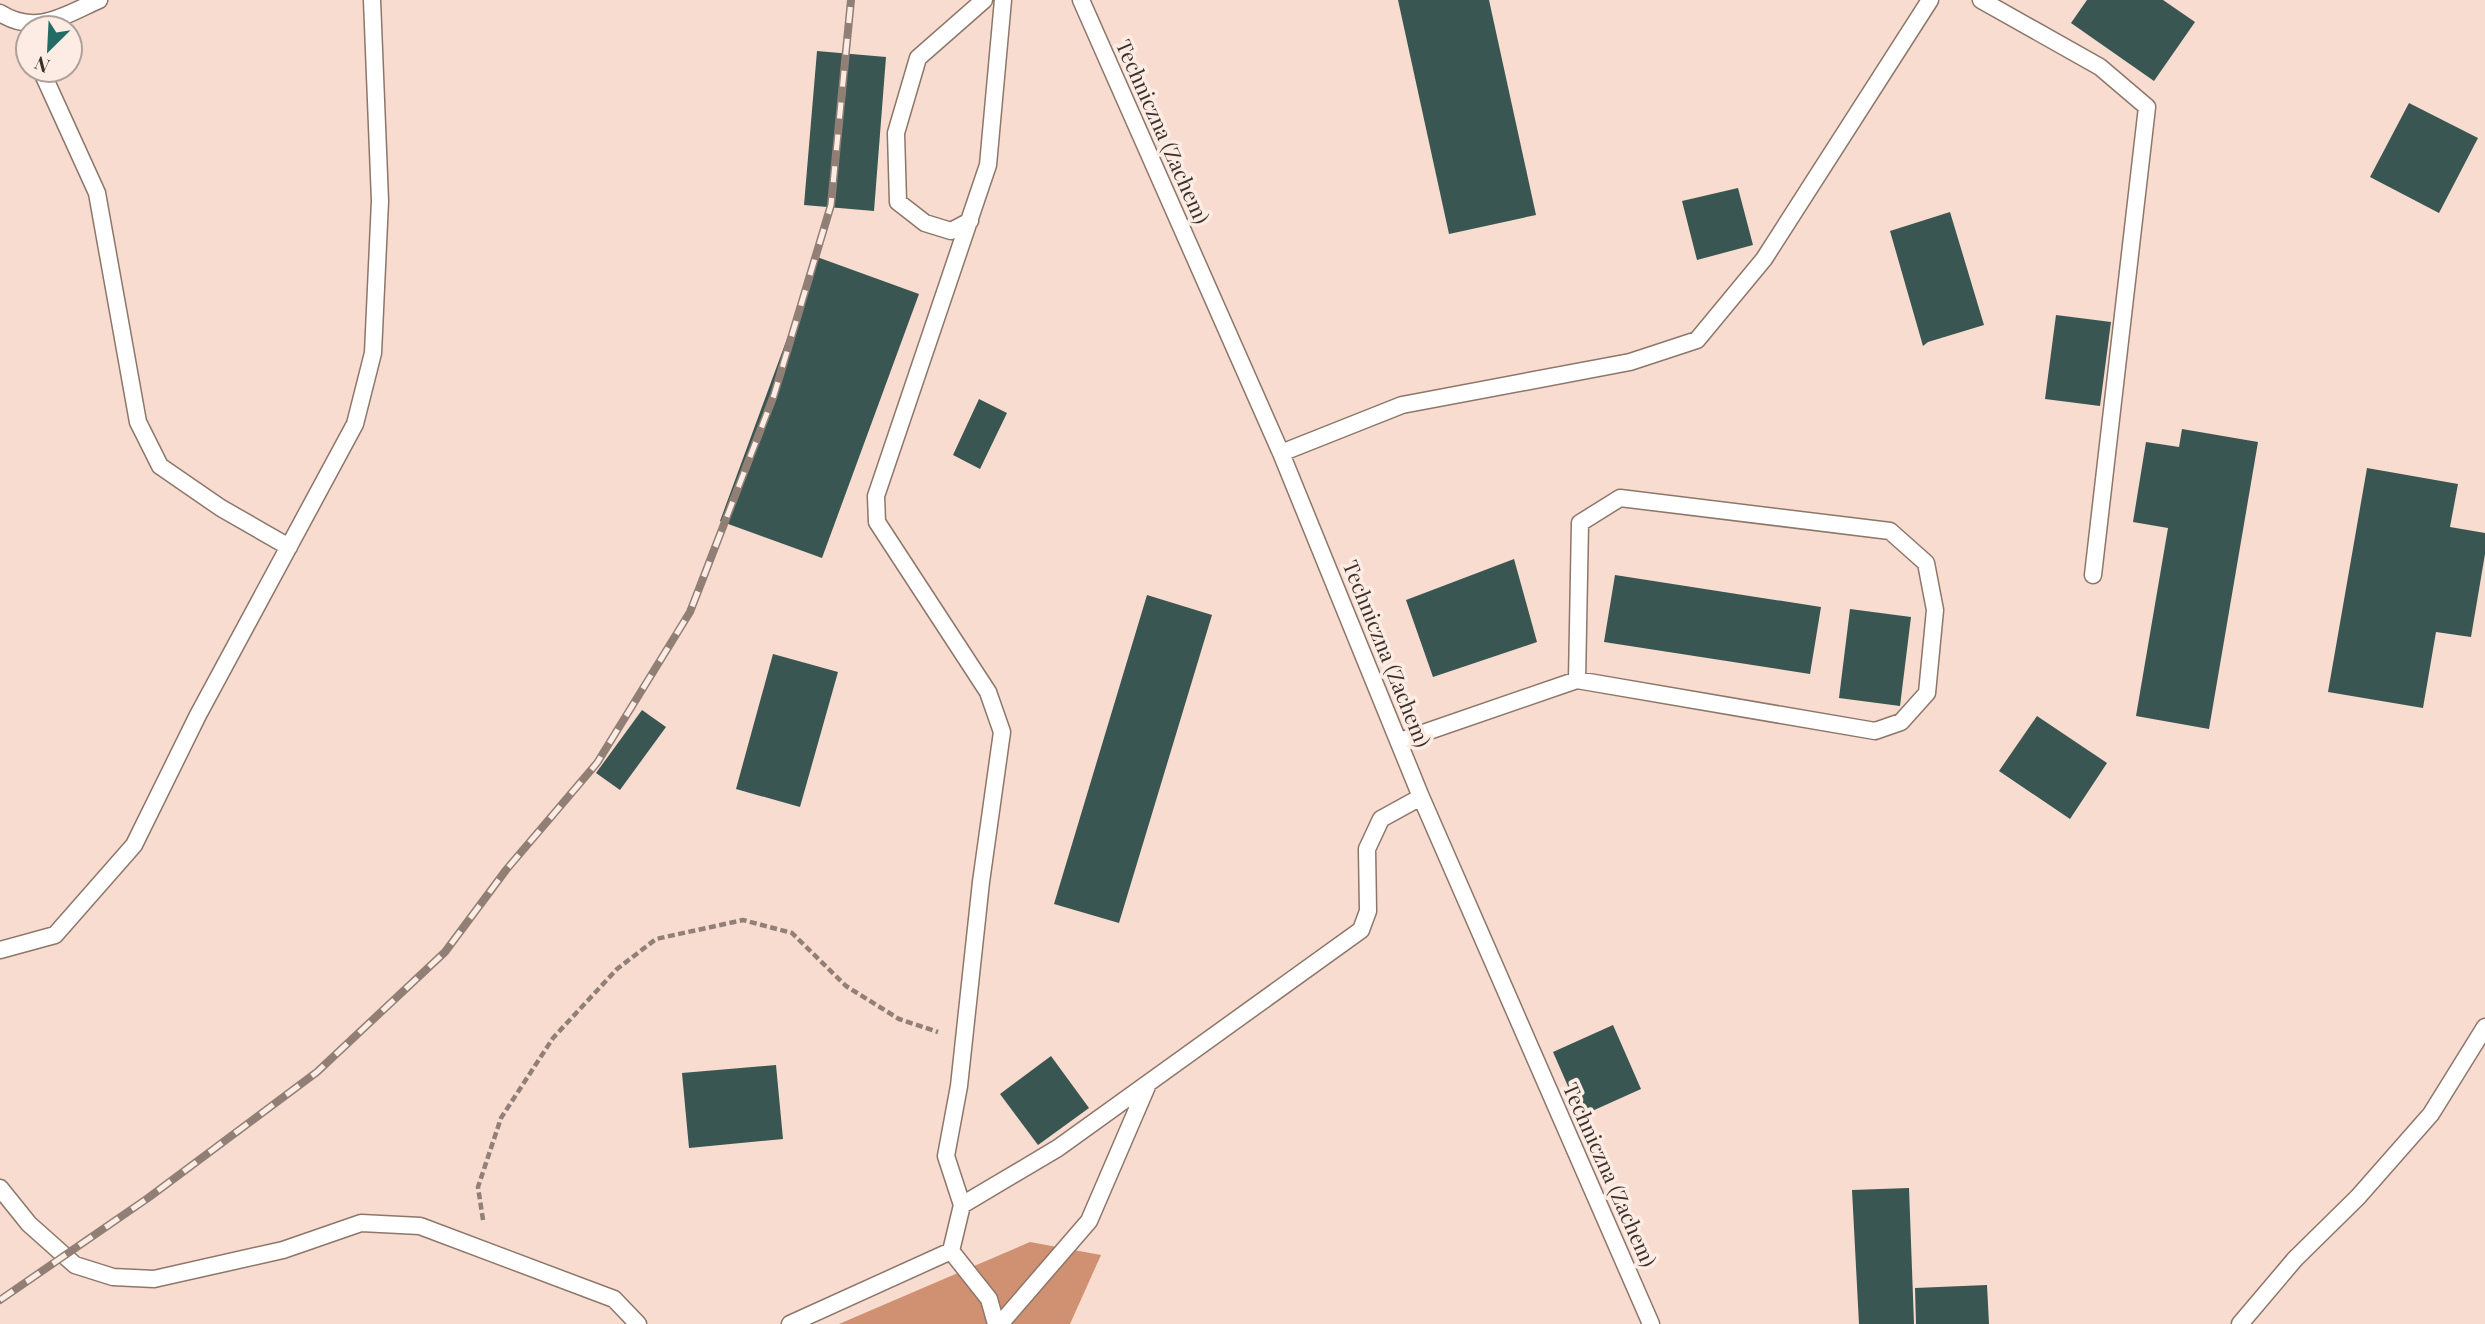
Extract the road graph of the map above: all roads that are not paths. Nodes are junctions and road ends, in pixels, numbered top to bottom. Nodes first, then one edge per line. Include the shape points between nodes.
1 (99, 0) edge
2 (372, 0) edge
3 (984, 0) edge
4 (1003, 0) edge
5 (1081, 0) edge
6 (1930, 0) edge
7 (1981, 0) edge
8 (0, 13) edge
9 (67, 14) edge
10 (14, 24) edge
11 (47, 84) edge
12 (970, 222) junction
13 (1281, 453) junction
14 (289, 547) junction
15 (2093, 575) dead end
16 (1577, 680) junction
17 (1400, 741) junction
18 (1421, 797) junction
19 (0, 950) edge
20 (2485, 1027) edge
21 (1148, 1084) junction
22 (0, 1188) edge
23 (962, 1205) junction
24 (951, 1251) junction
25 (638, 1324) edge
26 (790, 1324) edge
27 (998, 1324) edge
28 (1651, 1324) edge
29 (2241, 1324) edge

1 - 9 lane
2 - 14 lane via 380,201 373,353 355,424
3 - 12 lane via 918,58 896,133 898,202 926,223 951,231
4 - 12 lane via 988,165
5 - 13 lane, Techniczna (Zachem)
6 - 13 lane via 1764,260 1697,340 1630,362 1402,405
7 - 15 lane via 2100,67 2147,107
8 - 10 lane
11 - 14 lane via 97,193 138,422 160,466
12 - 23 lane via 876,496 877,522 988,692 1002,732 946,1156
13 - 17 lane, Techniczna (Zachem)
14 - 19 lane via 134,845 55,935
16 - 16 lane via 1875,731 1901,722 1927,693 1935,610 1926,563 1890,531 1619,498 1580,523
16 - 17 lane
17 - 18 lane, Techniczna (Zachem)
18 - 21 lane via 1381,819 1367,849 1368,911 1361,930
18 - 28 lane, Techniczna (Zachem)
20 - 29 lane via 2431,1114 2358,1197 2295,1259
21 - 23 lane via 1058,1149
21 - 27 lane via 1089,1221
22 - 25 lane via 29,1224 75,1265 113,1277 154,1279 283,1250 361,1223 420,1226 614,1299
23 - 24 lane
24 - 26 lane
24 - 27 lane via 989,1298

